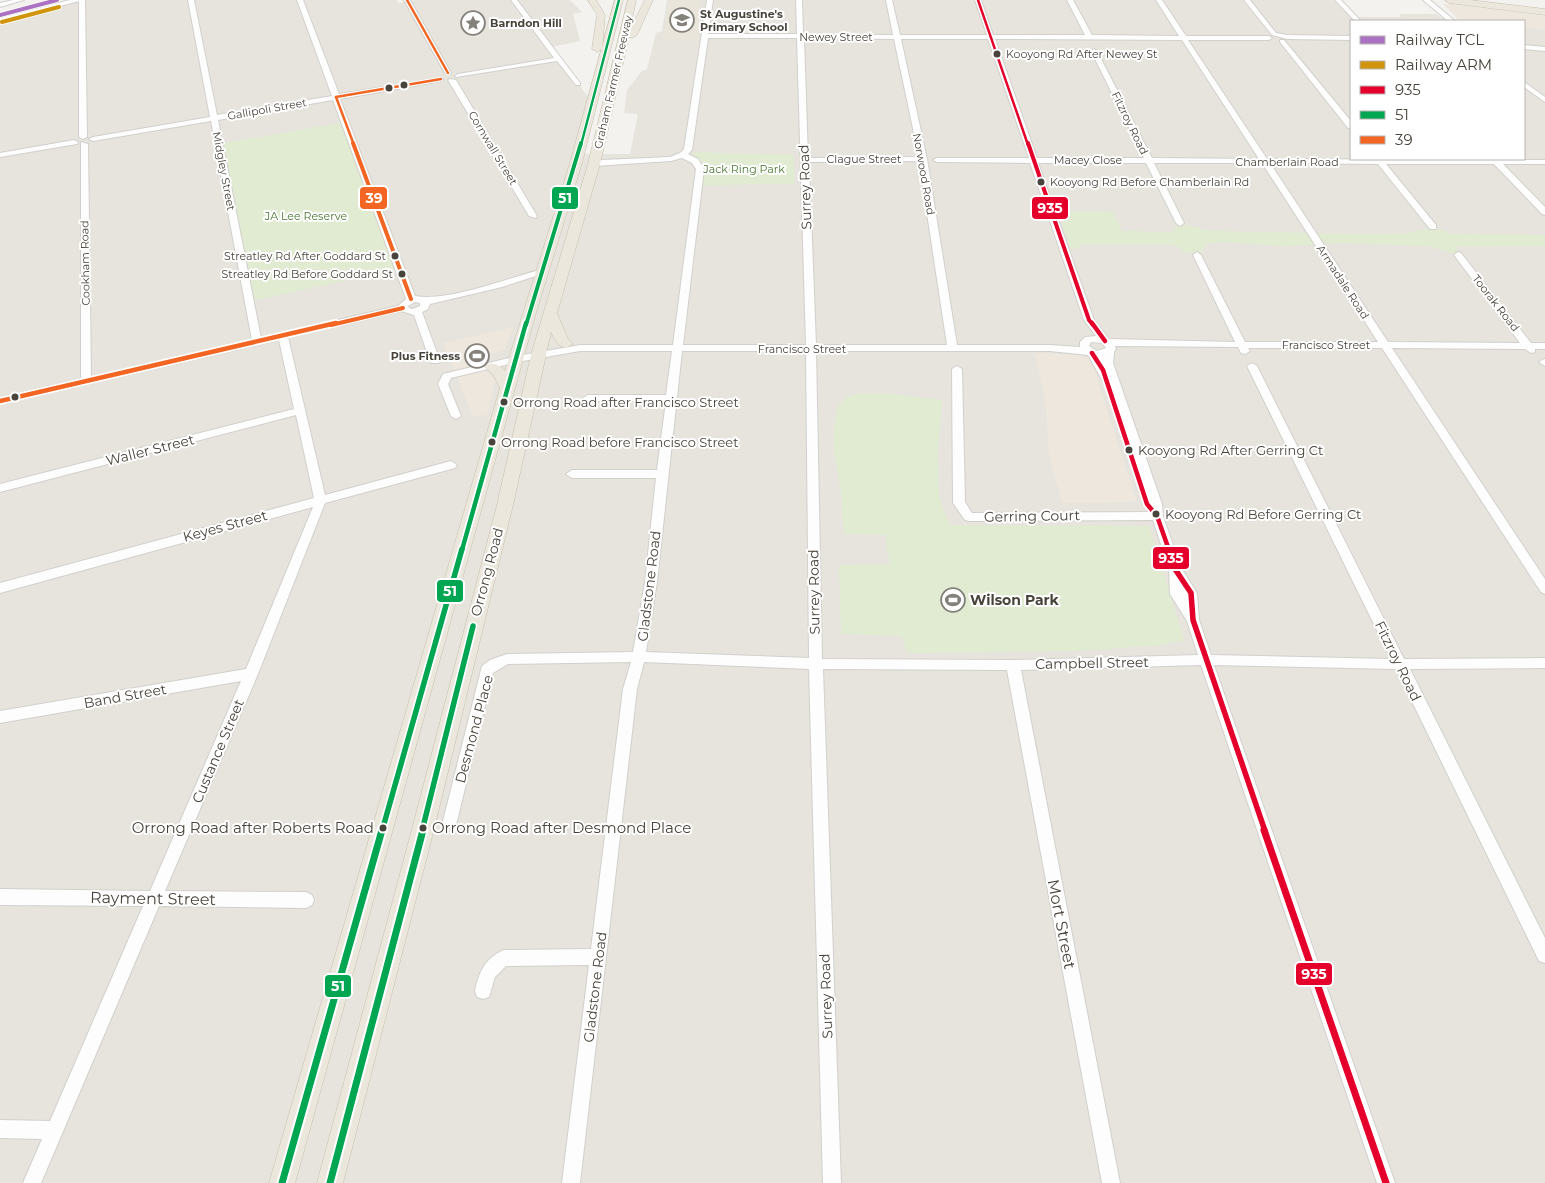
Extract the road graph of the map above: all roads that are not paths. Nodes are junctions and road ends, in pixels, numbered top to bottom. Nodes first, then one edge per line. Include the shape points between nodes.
1 (21, 0) edge
2 (77, 0) edge
3 (82, 0) edge
4 (191, 0) edge
5 (300, 0) edge
6 (407, 0) edge
7 (514, 0) edge
8 (592, 0) edge
9 (619, 0) edge
10 (632, 0) edge
11 (648, 0) edge
12 (710, 0) edge
13 (799, 0) edge
14 (889, 0) edge
15 (978, 0) edge
16 (1070, 0) edge
17 (1159, 0) edge
18 (1247, 0) edge
19 (1338, 0) edge
20 (1426, 0) edge
21 (1450, 0) edge
22 (1484, 0) edge
23 (1434, 3) edge
24 (0, 5) edge
25 (1545, 8) edge
26 (1545, 12) edge
27 (0, 20) edge
28 (1357, 20) edge
29 (1451, 20) edge
30 (704, 36) junction
31 (991, 36) junction
32 (1088, 36) junction
33 (1272, 36) junction
34 (800, 37) junction
35 (895, 37) junction
36 (1182, 37) junction
37 (1350, 38) edge
38 (1284, 39) junction
39 (1525, 47) edge
40 (1545, 50) edge
41 (1094, 51) dead end
42 (558, 59) junction
43 (616, 75) junction
44 (453, 76) junction
45 (597, 82) junction
46 (578, 84) dead end
47 (1525, 85) edge
48 (336, 97) junction
49 (1545, 100) edge
50 (214, 118) junction
51 (1350, 125) edge
52 (84, 140) junction
53 (0, 155) edge
54 (683, 155) junction
55 (923, 159) junction
56 (804, 160) junction
57 (937, 160) dead end
58 (1034, 160) junction
59 (1149, 160) junction
60 (1380, 160) edge
61 (1494, 160) edge
62 (1266, 162) junction
63 (1545, 162) edge
64 (598, 163) junction
65 (1545, 212) edge
66 (533, 216) dead end
67 (1180, 223) dead end
68 (1433, 227) dead end
69 (1197, 255) dead end
70 (1458, 255) dead end
71 (543, 272) junction
72 (499, 286) junction
73 (535, 292) junction
74 (412, 299) junction
75 (426, 302) junction
76 (403, 308) junction
77 (417, 311) junction
78 (550, 313) junction
79 (1089, 320) junction
80 (283, 335) junction
81 (258, 341) junction
82 (566, 344) junction
83 (679, 345) junction
84 (811, 346) junction
85 (1088, 346) junction
86 (1545, 346) edge
87 (953, 347) junction
88 (1108, 347) junction
89 (1244, 348) junction
90 (1386, 348) junction
91 (1531, 349) junction
92 (540, 351) junction
93 (518, 355) junction
94 (1545, 359) edge
95 (435, 361) dead end
96 (1252, 366) dead end
97 (485, 367) junction
98 (957, 369) dead end
99 (86, 381) junction
100 (508, 388) junction
101 (588, 398) dead end
102 (671, 398) junction
103 (0, 401) edge
104 (299, 411) junction
105 (456, 416) dead end
106 (450, 464) dead end
107 (572, 474) dead end
108 (662, 474) junction
109 (0, 488) edge
110 (320, 500) junction
111 (1157, 516) junction
112 (0, 588) edge
113 (1545, 589) edge
114 (640, 657) junction
115 (1206, 660) junction
116 (1545, 663) edge
117 (815, 664) junction
118 (1399, 664) junction
119 (1013, 665) junction
120 (251, 674) junction
121 (0, 717) edge
122 (450, 821) dead end
123 (0, 897) edge
124 (155, 899) junction
125 (306, 900) dead end
126 (1545, 955) edge
127 (598, 957) junction
128 (483, 991) dead end
129 (0, 1129) edge
130 (55, 1130) junction
131 (32, 1183) edge
132 (282, 1183) edge
133 (330, 1183) edge
134 (572, 1183) edge
135 (832, 1183) edge
136 (1110, 1183) edge
137 (1386, 1183) edge

1 - 24 street
2 - 27 street
3 - 52 street, Cookham Road
4 - 50 street, Midgley Street
5 - 48 street
6 - 44 street, Cornwall Street
7 - 42 street
8 - 45 highway via 601,15
9 - 45 highway, Graham Farmer Freeway
10 - 43 highway, Graham Farmer Freeway
11 - 43 highway
12 - 30 street
13 - 34 street, Surrey Road
14 - 35 street, Norwood Road
15 - 31 street
16 - 32 street
17 - 36 street, Armadale Road
18 - 33 street
19 - 28 street
20 - 23 street
21 - 26 highway
22 - 25 highway
23 - 29 street
30 - 34 street, Newey Street
30 - 54 street via 688,150
31 - 32 street, Newey Street
31 - 35 street, Newey Street
31 - 58 street
32 - 36 street, Newey Street
33 - 36 street, Newey Street
33 - 38 street, Newey Street
34 - 35 street, Newey Street
34 - 56 street, Surrey Road
35 - 55 street, Norwood Road
36 - 62 street, Armadale Road
37 - 38 street
38 - 51 street
39 - 40 street
41 - 59 street, Fitzroy Road
42 - 44 street
42 - 46 street
43 - 64 highway, Graham Farmer Freeway
44 - 48 street, Gallipoli Street
44 - 66 street, Cornwall Street
45 - 71 highway, Graham Farmer Freeway
47 - 49 street
48 - 50 street, Gallipoli Street
48 - 74 street
50 - 52 street, Gallipoli Street
50 - 81 street, Midgley Street
52 - 53 street via 76,144
52 - 99 street, Cookham Road
54 - 64 street via 670,159
54 - 83 street, Gladstone Road via 695,161 700,169
55 - 56 street, Clague Street
55 - 87 street, Norwood Road
56 - 84 street, Surrey Road
57 - 58 street, Macey Close
58 - 59 street, Macey Close
58 - 79 street
59 - 62 street, Chamberlain Road
59 - 67 street, Fitzroy Road
60 - 61 street, Chamberlain Road
60 - 62 street, Chamberlain Road
60 - 68 street
61 - 63 street, Chamberlain Road
61 - 65 street
62 - 90 street, Armadale Road
64 - 78 highway, Orrong Road
69 - 89 street
70 - 91 street, Toorak Road
71 - 72 street
71 - 73 highway
72 - 73 street via 527,285
72 - 75 street
73 - 93 highway
74 - 75 street
74 - 76 street
75 - 77 street via 425,307
76 - 77 street via 409,312
76 - 80 street
77 - 95 street
78 - 82 highway
78 - 92 highway, Orrong Road
79 - 85 street
79 - 88 street
80 - 81 street
80 - 104 street
81 - 99 street
82 - 83 street, Francisco Street
82 - 92 street, Francisco Street
83 - 84 street, Francisco Street
83 - 92 street, Francisco Street
83 - 102 street, Gladstone Road
84 - 87 street, Francisco Street
84 - 117 street, Surrey Road
85 - 87 street, Francisco Street
85 - 88 street via 1101,354
85 - 88 street via 1096,338
85 - 111 street via 1103,370 1147,504
86 - 91 street, Francisco Street
88 - 89 street, Francisco Street
88 - 111 street via 1108,363 1154,496
89 - 90 street, Francisco Street
90 - 91 street, Francisco Street
90 - 113 street, Armadale Road
91 - 94 street, Francisco Street
92 - 93 street, Francisco Street
92 - 133 highway, Orrong Road via 505,506
93 - 97 street, Francisco Street
93 - 100 highway
96 - 118 street, Fitzroy Road
97 - 100 highway via 498,371
97 - 105 street, Francisco Street via 451,375 443,381
98 - 111 street, Gerring Court via 959,503 969,517
99 - 103 street
100 - 132 highway
101 - 102 street
102 - 108 street, Gladstone Road
104 - 109 street, Waller Street
104 - 110 street
106 - 110 street, Keyes Street
107 - 108 street
108 - 114 street, Gladstone Road
110 - 112 street, Keyes Street
110 - 120 street, Custance Street
111 - 115 street via 1175,569 1176,594 1193,620
114 - 117 street, Campbell Street
114 - 122 street, Desmond Place via 507,659 487,670
114 - 127 street, Gladstone Road via 630,689
115 - 118 street, Campbell Street
115 - 119 street, Campbell Street
115 - 137 street
116 - 118 street, Campbell Street
117 - 119 street, Campbell Street
117 - 135 street, Surrey Road
118 - 126 street, Fitzroy Road
119 - 136 street, Mort Street
120 - 121 street, Band Street
120 - 124 street, Custance Street
123 - 124 street, Rayment Street
124 - 125 street, Rayment Street
124 - 130 street, Custance Street
127 - 128 street via 504,958 488,971
127 - 134 street, Gladstone Road
129 - 130 street
130 - 131 street, Custance Street

